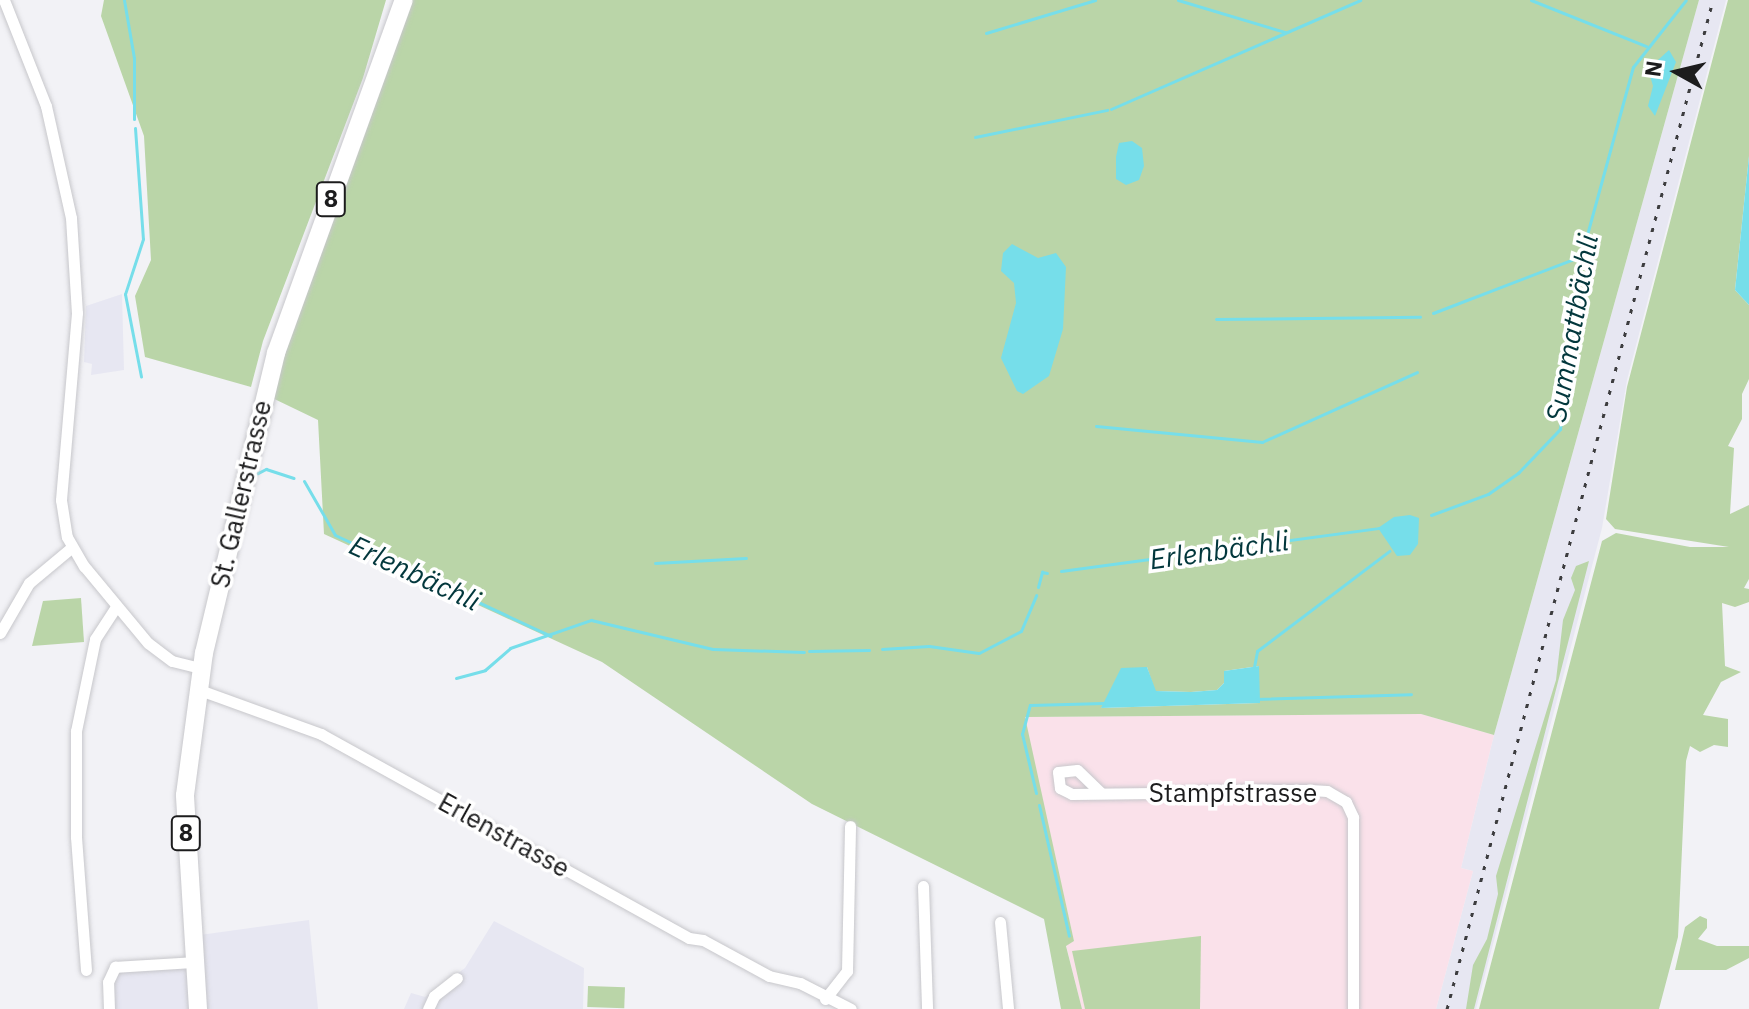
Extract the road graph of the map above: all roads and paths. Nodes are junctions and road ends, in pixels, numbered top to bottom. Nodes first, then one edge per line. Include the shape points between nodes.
1 (4, 0) edge
2 (404, 0) edge
3 (71, 548) junction
4 (116, 607) junction
5 (0, 633) edge
6 (201, 668) junction
7 (197, 689) junction
8 (1101, 793) dead end
9 (850, 826) dead end
10 (923, 886) dead end
11 (1000, 922) dead end
12 (195, 962) junction
13 (86, 970) dead end
14 (457, 978) dead end
15 (825, 999) junction
16 (109, 1009) edge
17 (198, 1009) edge
18 (428, 1009) edge
19 (851, 1009) edge
20 (927, 1009) edge
21 (1008, 1009) edge
22 (1353, 1009) edge

1 - 3 street via 46,106 71,218 76,349 61,500
2 - 6 main road, St. Gallerstrasse / 8 via 275,355
3 - 4 street
3 - 5 street via 29,583
4 - 6 street via 162,655
4 - 13 street via 95,639 76,731 76,837
6 - 7 main road, St. Gallerstrasse / 8
7 - 12 main road, St. Gallerstrasse / 8 via 185,795
7 - 15 street, Erlenstrasse via 321,734 689,938 703,940 769,976 806,986
8 - 22 street, Stampfstrasse via 1310,790 1327,791 1346,802 1353,817
9 - 15 street via 847,971
10 - 20 street
11 - 21 street
12 - 16 street via 115,967 108,982
12 - 17 main road, St. Gallerstrasse / 8
14 - 18 street via 434,996
15 - 19 street, Erlenstrasse

